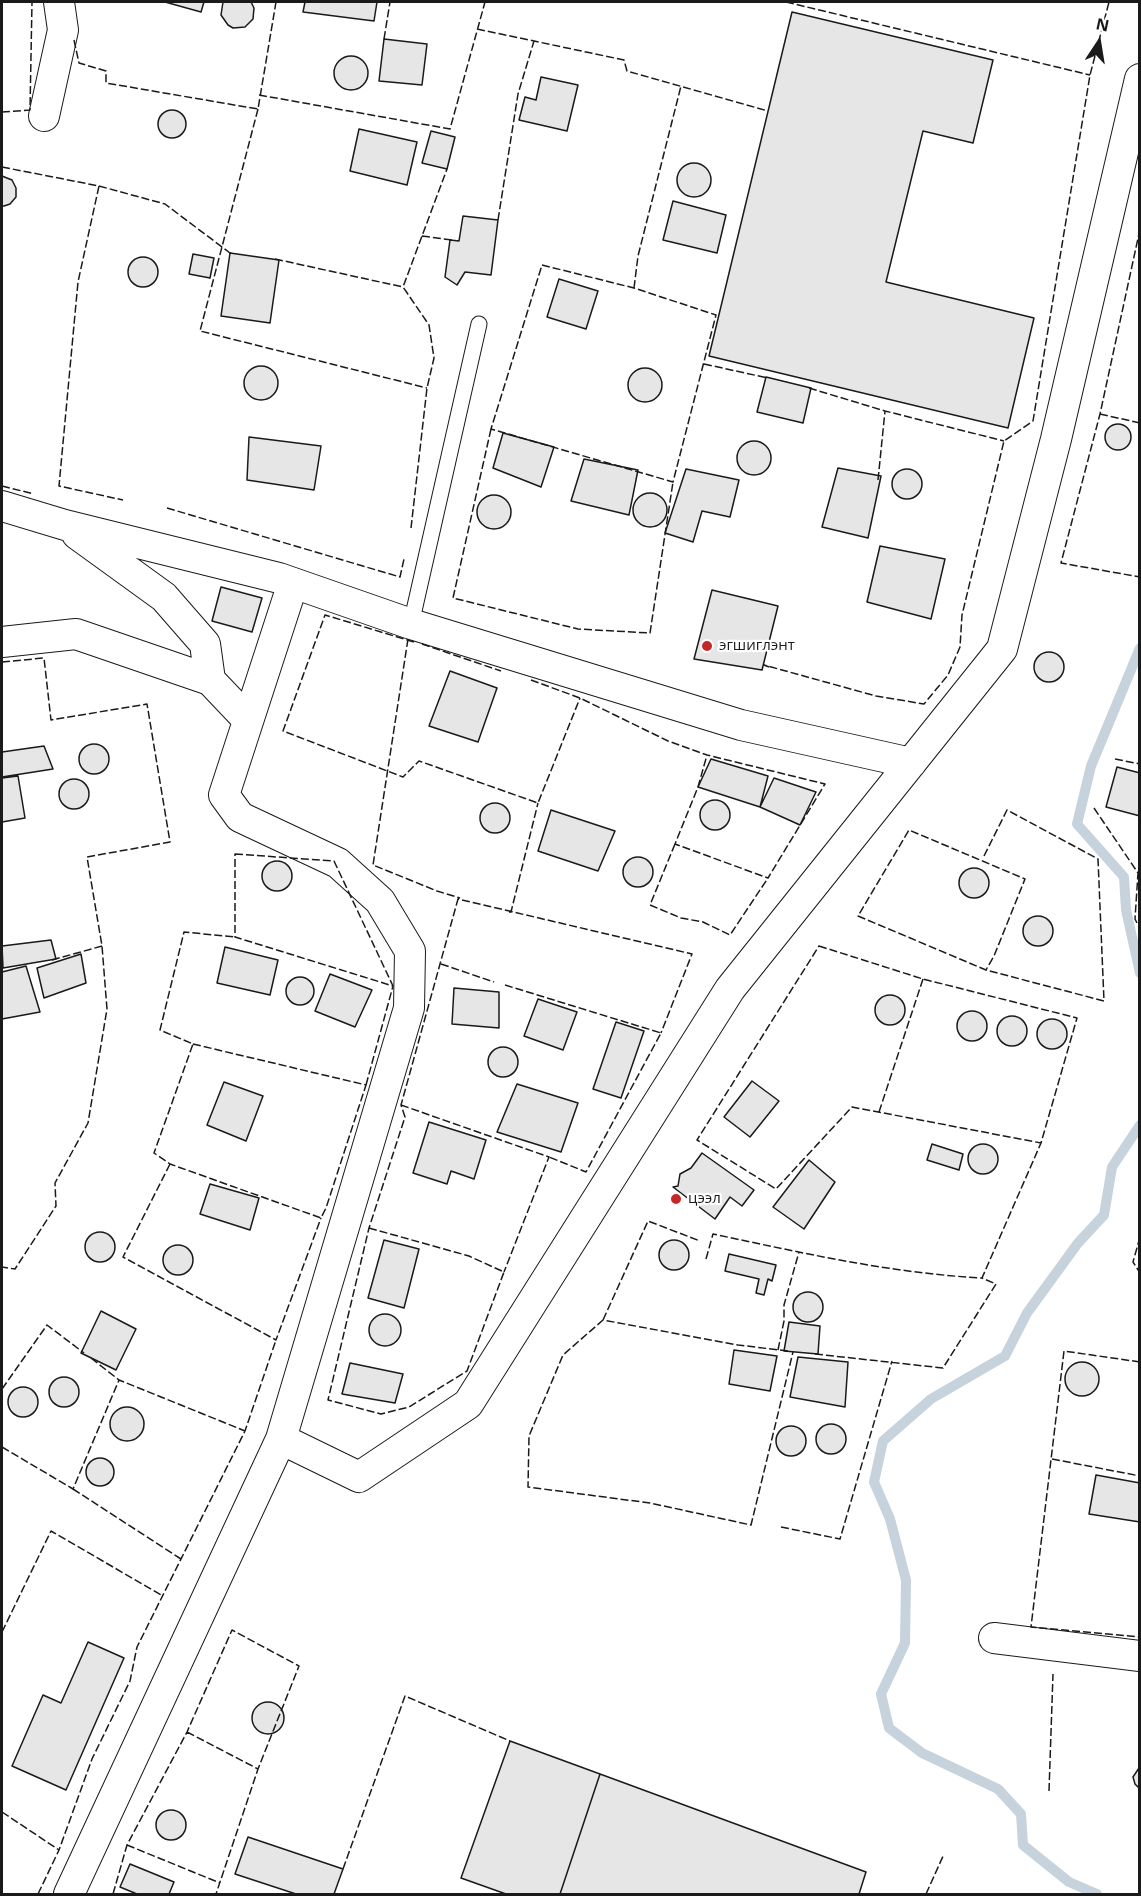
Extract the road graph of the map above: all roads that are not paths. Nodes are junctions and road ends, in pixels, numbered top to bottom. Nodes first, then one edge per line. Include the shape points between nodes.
1 (59, 2) edge
2 (1140, 79) edge
3 (44, 116) dead end
4 (479, 324) dead end
5 (2, 506) edge
6 (65, 525) junction
7 (293, 583) junction
8 (411, 624) junction
9 (2, 642) edge
10 (210, 680) junction
11 (248, 720) junction
12 (911, 763) junction
13 (281, 1439) junction
14 (994, 1638) dead end
15 (1140, 1656) edge
16 (69, 1894) edge

1 - 3 street via 63,30
2 - 12 street via 1056,439 1002,649
4 - 8 lane
5 - 6 street
6 - 7 street
6 - 10 street via 164,597 205,644
7 - 8 street
7 - 11 street
8 - 12 street via 741,725
9 - 10 street via 76,634
10 - 11 street
11 - 13 street via 224,795 240,817 338,863 380,900 410,951 409,1008
12 - 13 street via 730,989 468,1404 359,1477
13 - 16 street
14 - 15 street

